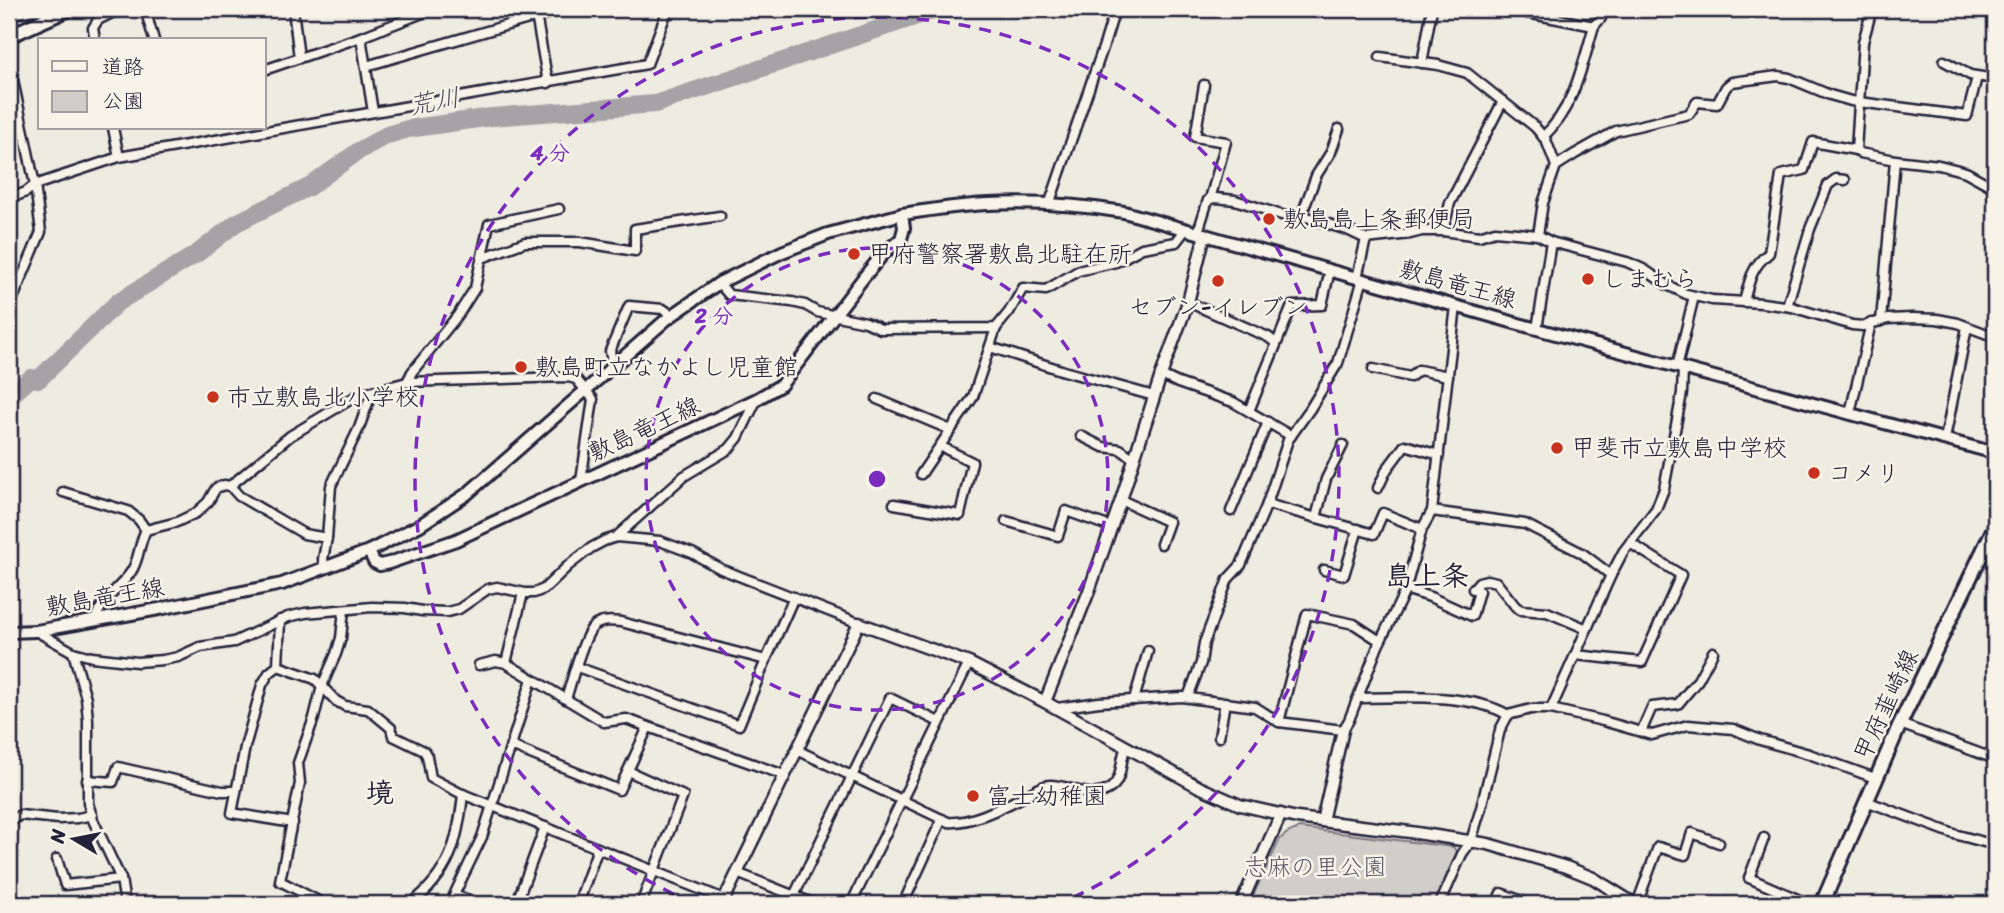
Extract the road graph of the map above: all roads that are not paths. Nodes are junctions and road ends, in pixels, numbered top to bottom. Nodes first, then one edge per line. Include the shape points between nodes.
1 (69, 9) edge
2 (120, 9) edge
3 (145, 9) edge
4 (293, 9) edge
5 (433, 9) edge
6 (563, 9) edge
7 (668, 9) edge
8 (1113, 9) edge
9 (1432, 9) edge
10 (1515, 9) edge
11 (1603, 9) edge
12 (1872, 9) edge
13 (536, 12) edge
14 (9, 15) edge
15 (56, 16) junction
16 (1594, 26) junction
17 (9, 36) edge
18 (361, 37) junction
19 (95, 38) edge
20 (153, 38) edge
21 (1380, 57) dead end
22 (299, 58) junction
23 (9, 61) edge
24 (1944, 61) dead end
25 (1422, 63) junction
26 (366, 65) junction
27 (266, 69) edge
28 (1977, 77) junction
29 (1995, 79) edge
30 (548, 83) junction
31 (1205, 85) dead end
32 (1503, 102) junction
33 (1860, 102) junction
34 (373, 112) junction
35 (1339, 129) dead end
36 (113, 130) edge
37 (1543, 137) junction
38 (1856, 150) junction
39 (119, 158) junction
40 (1895, 160) junction
41 (1556, 166) junction
42 (1845, 180) dead end
43 (35, 185) junction
44 (1995, 188) edge
45 (9, 199) edge
46 (1210, 199) junction
47 (1049, 205) junction
48 (559, 209) dead end
49 (902, 214) junction
50 (720, 216) dead end
51 (1301, 217) junction
52 (1186, 229) junction
53 (1443, 231) junction
54 (1201, 233) junction
55 (1538, 235) junction
56 (1366, 239) junction
57 (1551, 242) junction
58 (482, 258) junction
59 (1330, 270) junction
60 (9, 275) edge
61 (1360, 278) junction
62 (20, 280) junction
63 (719, 283) junction
64 (1694, 296) junction
65 (1188, 302) junction
66 (1744, 302) junction
67 (1456, 306) junction
68 (1787, 306) junction
69 (9, 308) edge
70 (672, 315) junction
71 (835, 315) junction
72 (1881, 321) junction
73 (1871, 323) junction
74 (1967, 327) junction
75 (996, 328) junction
76 (1537, 329) junction
77 (1995, 337) edge
78 (1276, 343) junction
79 (990, 347) junction
80 (613, 367) junction
81 (1680, 368) junction
82 (1373, 369) dead end
83 (1161, 375) junction
84 (1448, 376) junction
85 (407, 382) junction
86 (586, 390) junction
87 (372, 392) junction
88 (1154, 397) junction
89 (757, 399) junction
90 (877, 399) dead end
91 (1249, 411) junction
92 (1850, 413) junction
93 (1268, 422) junction
94 (951, 430) junction
95 (1080, 436) dead end
96 (1291, 436) junction
97 (1945, 439) junction
98 (1343, 445) dead end
99 (940, 446) junction
100 (1995, 453) edge
101 (1439, 455) junction
102 (1133, 459) junction
103 (920, 474) dead end
104 (581, 481) junction
105 (230, 486) junction
106 (1378, 488) dead end
107 (63, 492) dead end
108 (1121, 500) junction
109 (894, 504) dead end
110 (1267, 504) junction
111 (1231, 510) dead end
112 (1432, 511) junction
113 (1316, 517) junction
114 (1006, 522) dead end
115 (1995, 526) edge
116 (1111, 527) junction
117 (1358, 529) junction
118 (1422, 529) junction
119 (146, 530) junction
120 (616, 537) junction
121 (327, 538) junction
122 (1630, 543) junction
123 (1161, 544) dead end
124 (369, 551) junction
125 (325, 568) junction
126 (1324, 570) dead end
127 (1611, 575) junction
128 (1405, 589) junction
129 (523, 593) junction
130 (794, 597) junction
131 (344, 610) junction
132 (95, 620) junction
133 (280, 620) junction
134 (859, 622) junction
135 (1587, 629) junction
136 (36, 631) junction
137 (9, 632) edge
138 (1380, 641) junction
139 (1148, 651) dead end
140 (73, 652) junction
141 (1713, 652) dead end
142 (1575, 655) junction
143 (766, 660) junction
144 (506, 663) junction
145 (969, 663) junction
146 (479, 665) dead end
147 (278, 666) junction
148 (577, 667) junction
149 (532, 678) junction
150 (322, 686) junction
151 (1188, 697) junction
152 (1359, 698) junction
153 (566, 699) junction
154 (1134, 700) junction
155 (1045, 702) junction
156 (1225, 702) junction
157 (1057, 708) junction
158 (1551, 709) junction
159 (1508, 715) junction
160 (939, 722) junction
161 (1279, 722) junction
162 (1900, 724) junction
163 (648, 727) junction
164 (1343, 730) junction
165 (1641, 732) junction
166 (1219, 737) dead end
167 (511, 746) junction
168 (1126, 747) junction
169 (797, 750) junction
170 (1995, 759) edge
171 (628, 771) junction
172 (784, 775) junction
173 (853, 776) junction
174 (1875, 778) junction
175 (87, 780) junction
176 (236, 791) junction
177 (463, 794) junction
178 (901, 800) junction
179 (1866, 800) junction
180 (492, 806) junction
181 (1280, 814) junction
182 (92, 815) junction
183 (942, 819) junction
184 (1322, 821) junction
185 (9, 822) edge
186 (293, 823) junction
187 (545, 827) junction
188 (1764, 838) dead end
189 (1471, 841) junction
190 (1719, 843) dead end
191 (1995, 845) edge
192 (598, 848) junction
193 (57, 859) dead end
194 (654, 870) junction
195 (737, 873) junction
196 (121, 879) junction
197 (792, 900) edge
198 (723, 902) edge
199 (125, 904) edge
200 (324, 904) edge
201 (411, 904) edge
202 (479, 904) edge
203 (516, 904) edge
204 (578, 904) edge
205 (641, 904) edge
206 (816, 904) edge
207 (851, 904) edge
208 (903, 904) edge
209 (1241, 904) edge
210 (1440, 904) edge
211 (1496, 904) edge
212 (1530, 904) edge
213 (1636, 904) edge
214 (1809, 904) edge
215 (1822, 904) edge

1 - 15 main road
2 - 19 street via 97,20
3 - 20 street
4 - 22 street
5 - 18 street
6 - 13 street
7 - 30 street via 647,64
8 - 47 street
9 - 25 street
10 - 16 street
11 - 16 street
12 - 33 street via 1863,42
13 - 26 street
13 - 30 street
14 - 15 street via 48,10
15 - 17 main road
16 - 37 street via 1573,95 1557,124
18 - 22 street
18 - 26 street
21 - 25 street
22 - 27 street
23 - 43 street
24 - 28 street
25 - 32 street via 1467,73
26 - 34 street
28 - 29 street
28 - 33 street via 1967,116
30 - 34 street
31 - 46 street via 1195,137 1226,142
32 - 37 street
32 - 53 street via 1450,203
33 - 38 street
33 - 41 street via 1778,76 1732,82 1717,104 1698,102 1689,114 1616,131
34 - 39 street
35 - 51 street
36 - 39 street
37 - 41 street
38 - 40 street
38 - 66 street via 1814,142 1804,170 1782,175 1769,253 1758,262
39 - 43 street
40 - 44 street via 1939,164
40 - 72 street
41 - 55 street
42 - 68 street via 1828,185
43 - 45 street
43 - 62 street via 41,232
46 - 51 street via 1235,200
46 - 54 street
47 - 49 main road, 敷島竜王線 via 954,206
47 - 52 main road, 敷島竜王線 via 1124,212
48 - 58 street via 489,224
49 - 63 main road, 敷島竜王線 via 828,234
49 - 71 main road, 敷島竜王線 via 901,239
50 - 58 street via 635,229 635,251 580,242 525,242
51 - 56 street
52 - 54 main road, 敷島竜王線
52 - 75 street via 1176,242 1142,248 1116,262 1078,271 1046,290 1023,288
53 - 55 street
53 - 56 street
54 - 59 main road, 敷島竜王線
54 - 65 street
55 - 57 street
56 - 61 street
57 - 64 street via 1627,261
57 - 76 street
58 - 85 street via 475,288
59 - 61 main road, 敷島竜王線
59 - 78 street via 1322,305 1292,306
60 - 62 street
61 - 67 main road, 敷島竜王線
61 - 96 street via 1338,363
62 - 69 street
63 - 70 main road, 敷島竜王線
63 - 71 street via 729,295 792,302
64 - 66 street
64 - 81 street
65 - 78 street
65 - 83 street
66 - 68 street
67 - 76 main road, 敷島竜王線
67 - 84 street
68 - 73 street via 1852,325
70 - 80 main road, 敷島竜王線
70 - 80 street via 663,309 629,306 610,351
71 - 75 street via 881,329
71 - 89 main road, 敷島竜王線 via 781,385
72 - 73 street
72 - 74 street via 1937,319
73 - 92 street
74 - 77 street
74 - 97 street
75 - 79 street
76 - 81 main road, 敷島竜王線
78 - 91 street
79 - 88 street
79 - 94 street via 974,397
80 - 86 main road, 敷島竜王線
81 - 92 main road, 敷島竜王線
81 - 122 street via 1682,393 1664,489 1656,509
82 - 84 street via 1410,377 1419,370
83 - 88 street
83 - 91 street
84 - 101 street
85 - 86 street via 568,377
85 - 87 street
86 - 104 street via 593,399
86 - 124 main road, 敷島竜王線 via 467,494
87 - 105 street via 358,395 290,436
87 - 121 street via 331,486
88 - 102 street
89 - 104 main road, 敷島竜王線
89 - 120 street via 729,449 684,476
90 - 94 street
91 - 93 street
92 - 97 main road, 敷島竜王線
93 - 96 street
93 - 111 street
94 - 99 street
95 - 102 street via 1120,449
96 - 110 street
97 - 100 main road, 敷島竜王線
98 - 113 street via 1326,479
99 - 103 street
99 - 109 street via 972,461 960,515
101 - 106 street via 1405,444
101 - 112 street
102 - 108 street
104 - 124 main road, 敷島竜王線 via 421,553 380,565
105 - 119 street via 216,488 196,513
105 - 121 street via 304,534
107 - 119 street via 128,510
108 - 116 street
108 - 123 street via 1169,522
110 - 113 street
110 - 151 street via 1241,565 1228,579
112 - 118 street
112 - 127 street via 1525,524
113 - 117 street
114 - 116 street via 1058,536 1066,511
115 - 162 main road, 甲府韮崎線
116 - 155 street
117 - 118 street via 1374,534 1383,513
117 - 126 street via 1344,575
118 - 128 street
119 - 132 street via 133,570 105,600
120 - 129 street via 591,548 544,589
120 - 130 street via 660,541
121 - 125 street
122 - 127 street
122 - 142 street via 1681,575 1642,662
124 - 125 main road, 敷島竜王線
125 - 132 main road, 敷島竜王線 via 282,584
127 - 135 street
128 - 135 street via 1472,616 1479,591 1473,589 1487,580 1496,582 1521,610 1547,612
128 - 138 street
129 - 131 street via 488,589 447,612 372,607
129 - 144 street
130 - 134 street
130 - 143 street
131 - 133 street
131 - 150 street via 341,638
132 - 136 main road, 敷島竜王線
133 - 140 street via 234,642 200,647 163,660 137,662
133 - 147 street
134 - 145 street
134 - 169 street
135 - 142 street
136 - 137 main road, 敷島竜王線
136 - 140 street
138 - 152 street
138 - 161 street via 1354,624 1307,614
139 - 154 street
140 - 175 street via 86,698
141 - 165 street via 1678,704 1652,707
142 - 158 street
143 - 148 street via 609,620 594,627
143 - 148 street via 739,725
144 - 146 street
144 - 149 street
145 - 155 street
145 - 160 street
147 - 150 street via 315,678
147 - 176 street via 262,685
148 - 153 street
149 - 153 street
149 - 167 street
150 - 177 street via 345,706 368,709 391,727 393,736 424,751 431,778
150 - 186 street via 298,763 300,783
151 - 154 street
151 - 156 street
152 - 159 street via 1458,700
152 - 164 street
153 - 163 street via 604,722 626,719
154 - 157 street
155 - 157 street
156 - 161 street via 1255,707
156 - 166 street
157 - 168 street
158 - 159 street
158 - 165 street
159 - 189 street
160 - 173 street via 890,698
160 - 178 street
161 - 164 street
162 - 170 street
162 - 174 main road, 甲府韮崎線
163 - 171 street
163 - 172 street
164 - 184 street
165 - 174 street via 1652,735 1688,725 1733,729
167 - 171 street via 619,790
167 - 180 street
168 - 181 street via 1218,797
168 - 183 street via 1118,778 1106,791 1088,793 1048,785 959,823
169 - 172 street
169 - 173 street
171 - 194 street via 683,796
172 - 195 street
173 - 178 street
173 - 197 street
174 - 179 main road, 甲府韮崎線
175 - 176 street via 113,782 118,767
175 - 182 street
176 - 186 street via 232,813
177 - 180 street
177 - 201 street via 460,824 447,864
178 - 183 street
178 - 207 street
179 - 191 street
179 - 215 main road, 甲府韮崎線
180 - 187 street
180 - 202 street via 454,895
181 - 184 street
181 - 209 street
182 - 185 street via 58,819 20,816
182 - 196 street
183 - 208 street
184 - 189 street
186 - 200 street via 280,881
187 - 192 street
187 - 203 street
188 - 214 street via 1749,878
189 - 210 street
189 - 213 street via 1566,867
190 - 213 street via 1692,833 1685,855 1658,847
192 - 194 street
192 - 204 street
193 - 196 street via 65,885
194 - 198 street
194 - 205 street
195 - 197 street
195 - 198 street
196 - 199 street
197 - 206 street
211 - 212 street via 1501,892

